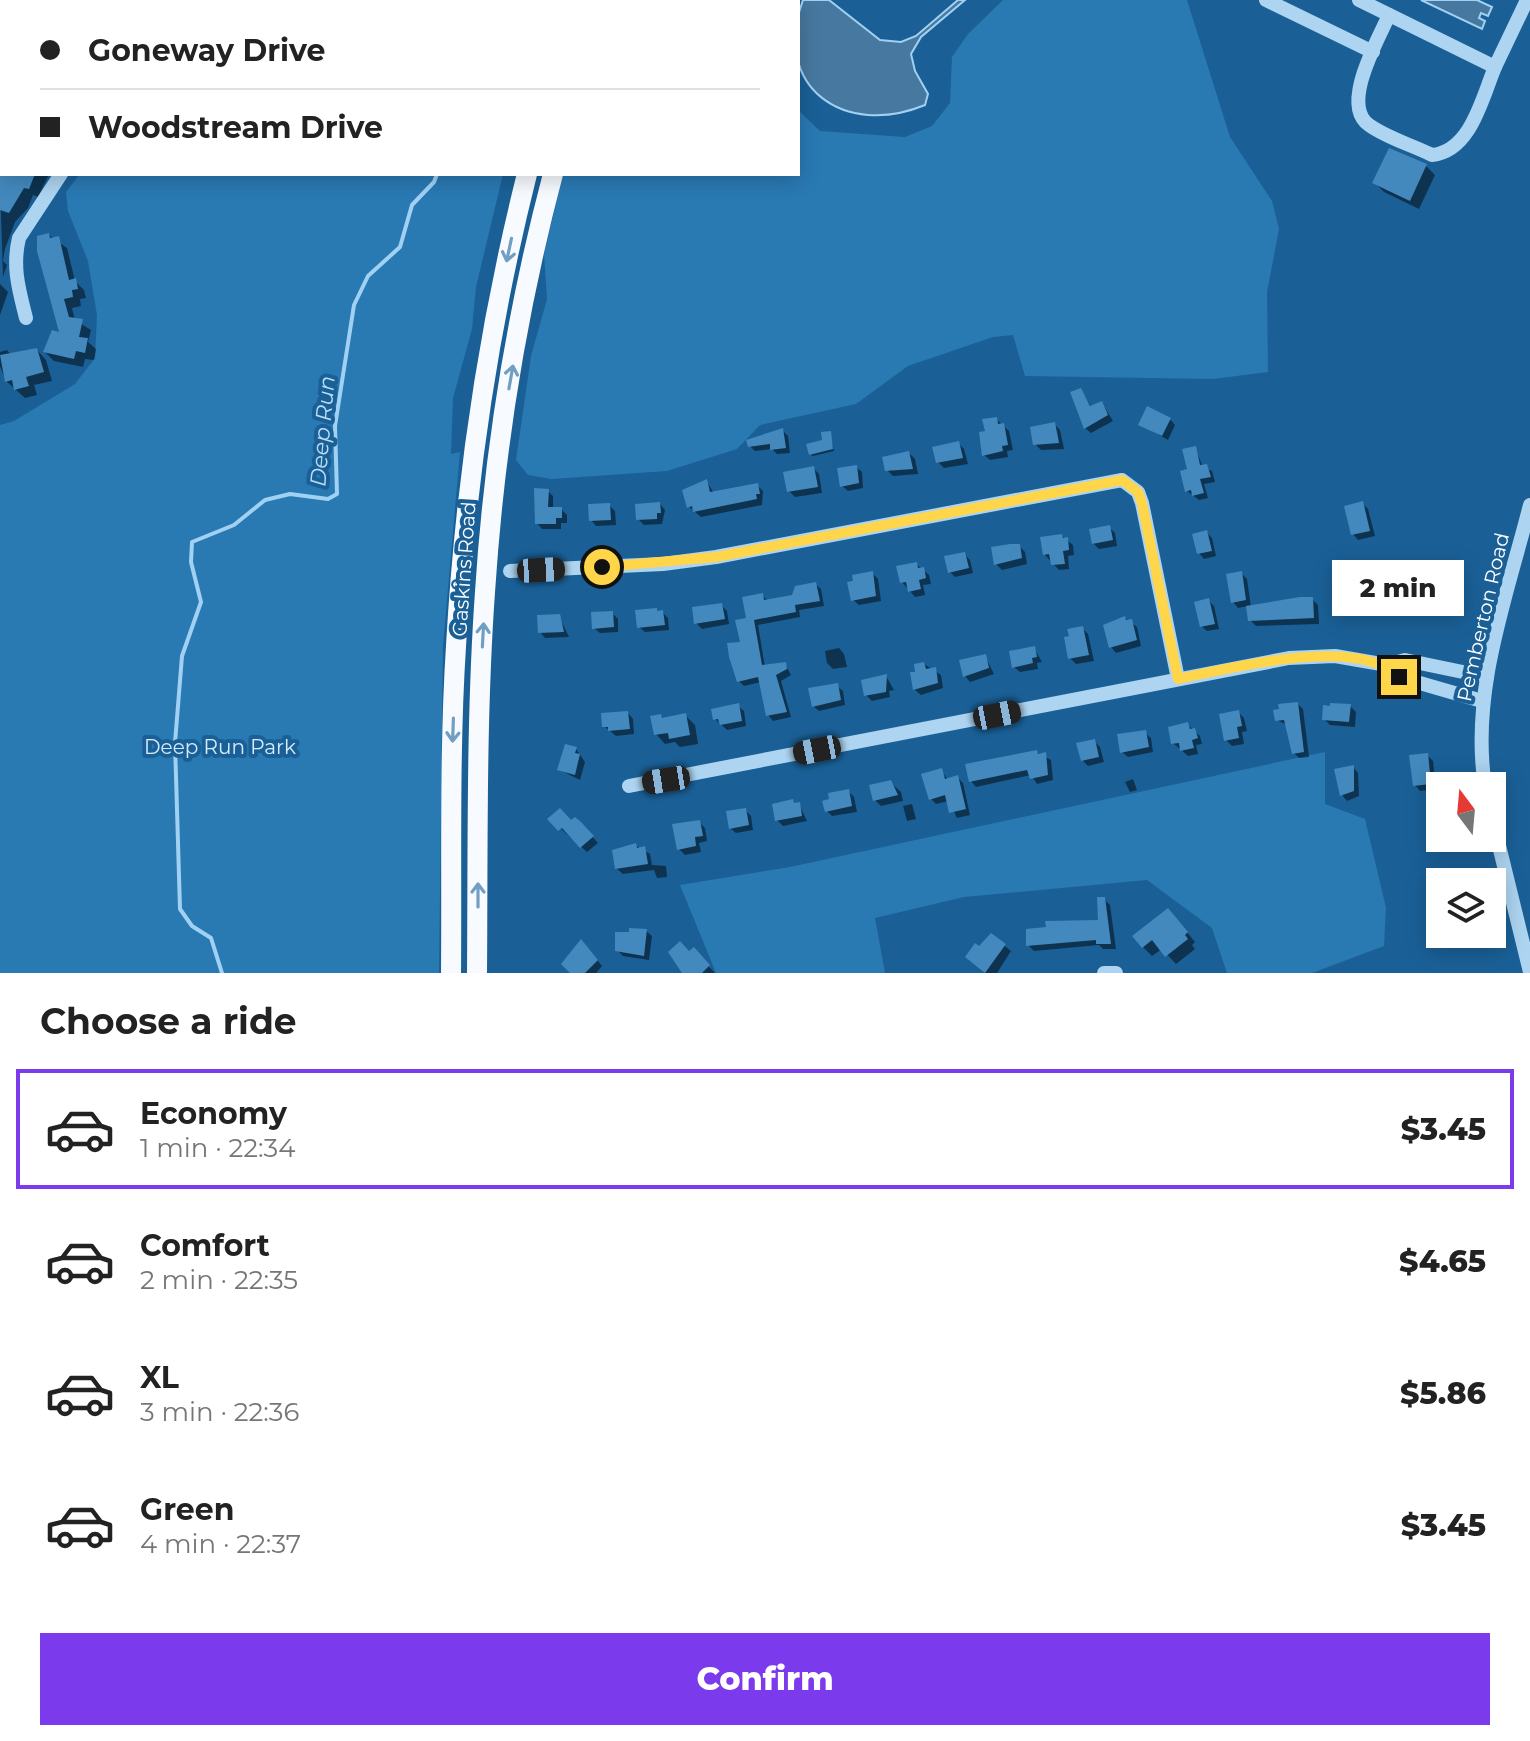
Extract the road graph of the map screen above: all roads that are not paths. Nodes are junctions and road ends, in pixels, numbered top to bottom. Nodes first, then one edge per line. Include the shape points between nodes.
1 (1266, 0) edge
2 (1359, 0) edge
3 (1527, 0) edge
4 (1389, 15) junction
5 (1373, 52) junction
6 (1495, 67) junction
7 (60, 176) edge
8 (527, 176) edge
9 (553, 176) edge
10 (26, 318) dead end
11 (1530, 505) edge
12 (1528, 526) edge
13 (510, 571) dead end
14 (1387, 665) junction
15 (1487, 677) junction
16 (1178, 679) junction
17 (1482, 701) junction
18 (1483, 772) edge
19 (629, 786) dead end
20 (1501, 852) edge
21 (1530, 972) edge
22 (451, 973) edge
23 (477, 973) edge
24 (1104, 973) edge
25 (1116, 973) edge

1 - 5 street
2 - 4 street
3 - 6 street
4 - 5 street
4 - 6 street
5 - 6 street via 1357,97 1359,112 1367,124 1432,155 1459,144
7 - 10 street via 16,249 16,280
8 -> 22 main road, Gaskins Road via 482,387 463,541 453,725
23 -> 9 main road, Gaskins Road via 479,708 493,496 524,302
11 - 12 street, Pemberton Road
12 - 15 street, Pemberton Road
13 - 16 street via 716,557 1122,480 1138,492 1142,503
14 - 15 street via 1405,660
14 - 16 street via 1314,656
14 - 17 street via 1399,677
15 - 17 street, Pemberton Road
16 - 19 street
17 - 18 street, Pemberton Road
20 - 21 street
24 - 25 street

